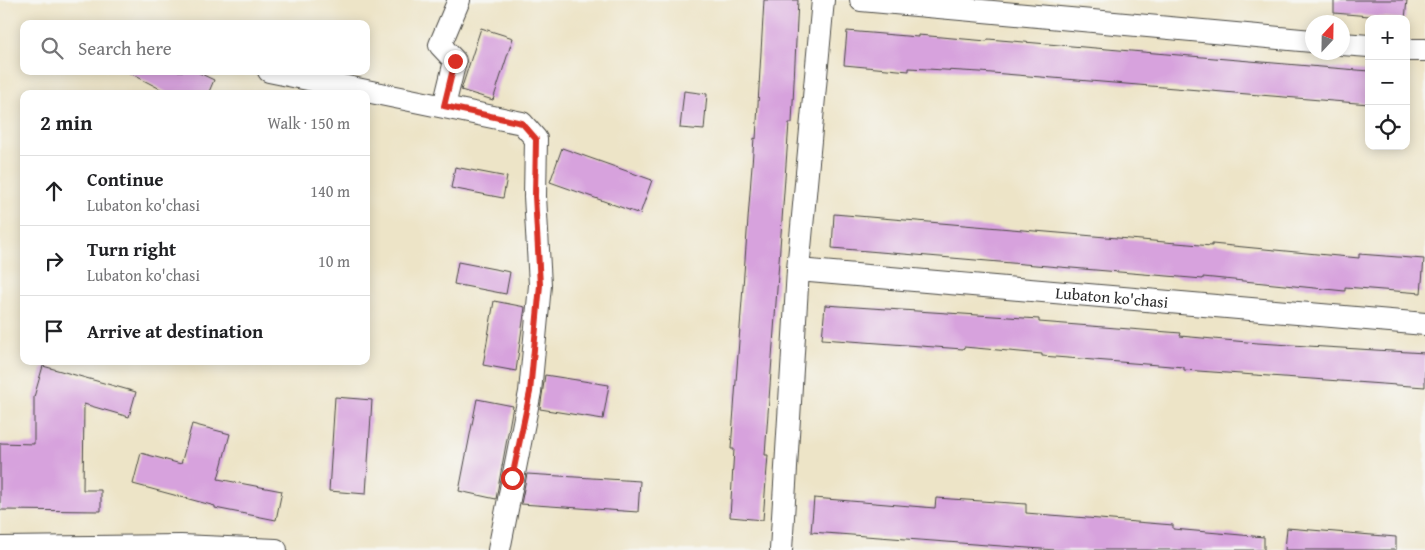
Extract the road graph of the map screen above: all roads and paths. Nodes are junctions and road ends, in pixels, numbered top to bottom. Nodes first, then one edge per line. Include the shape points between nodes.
1 (459, 0) edge
2 (823, 0) edge
3 (861, 0) edge
4 (1305, 40) edge
5 (1350, 45) edge
6 (1365, 46) edge
7 (1410, 50) edge
8 (1425, 50) edge
9 (289, 75) edge
10 (364, 90) edge
11 (370, 91) edge
12 (444, 106) junction
13 (798, 270) junction
14 (1425, 324) edge
15 (0, 548) edge
16 (180, 548) edge
17 (276, 550) edge
18 (499, 550) edge
19 (781, 550) edge

1 - 12 street via 440,45 455,61
2 - 13 street
3 - 4 street
5 - 6 street
7 - 8 street
9 - 10 street
11 - 12 street
12 - 18 street via 522,123 536,139 535,196 540,285 530,392
13 - 14 street, Lubaton ko'chasi
13 - 19 street
15 - 16 street
16 - 17 street

